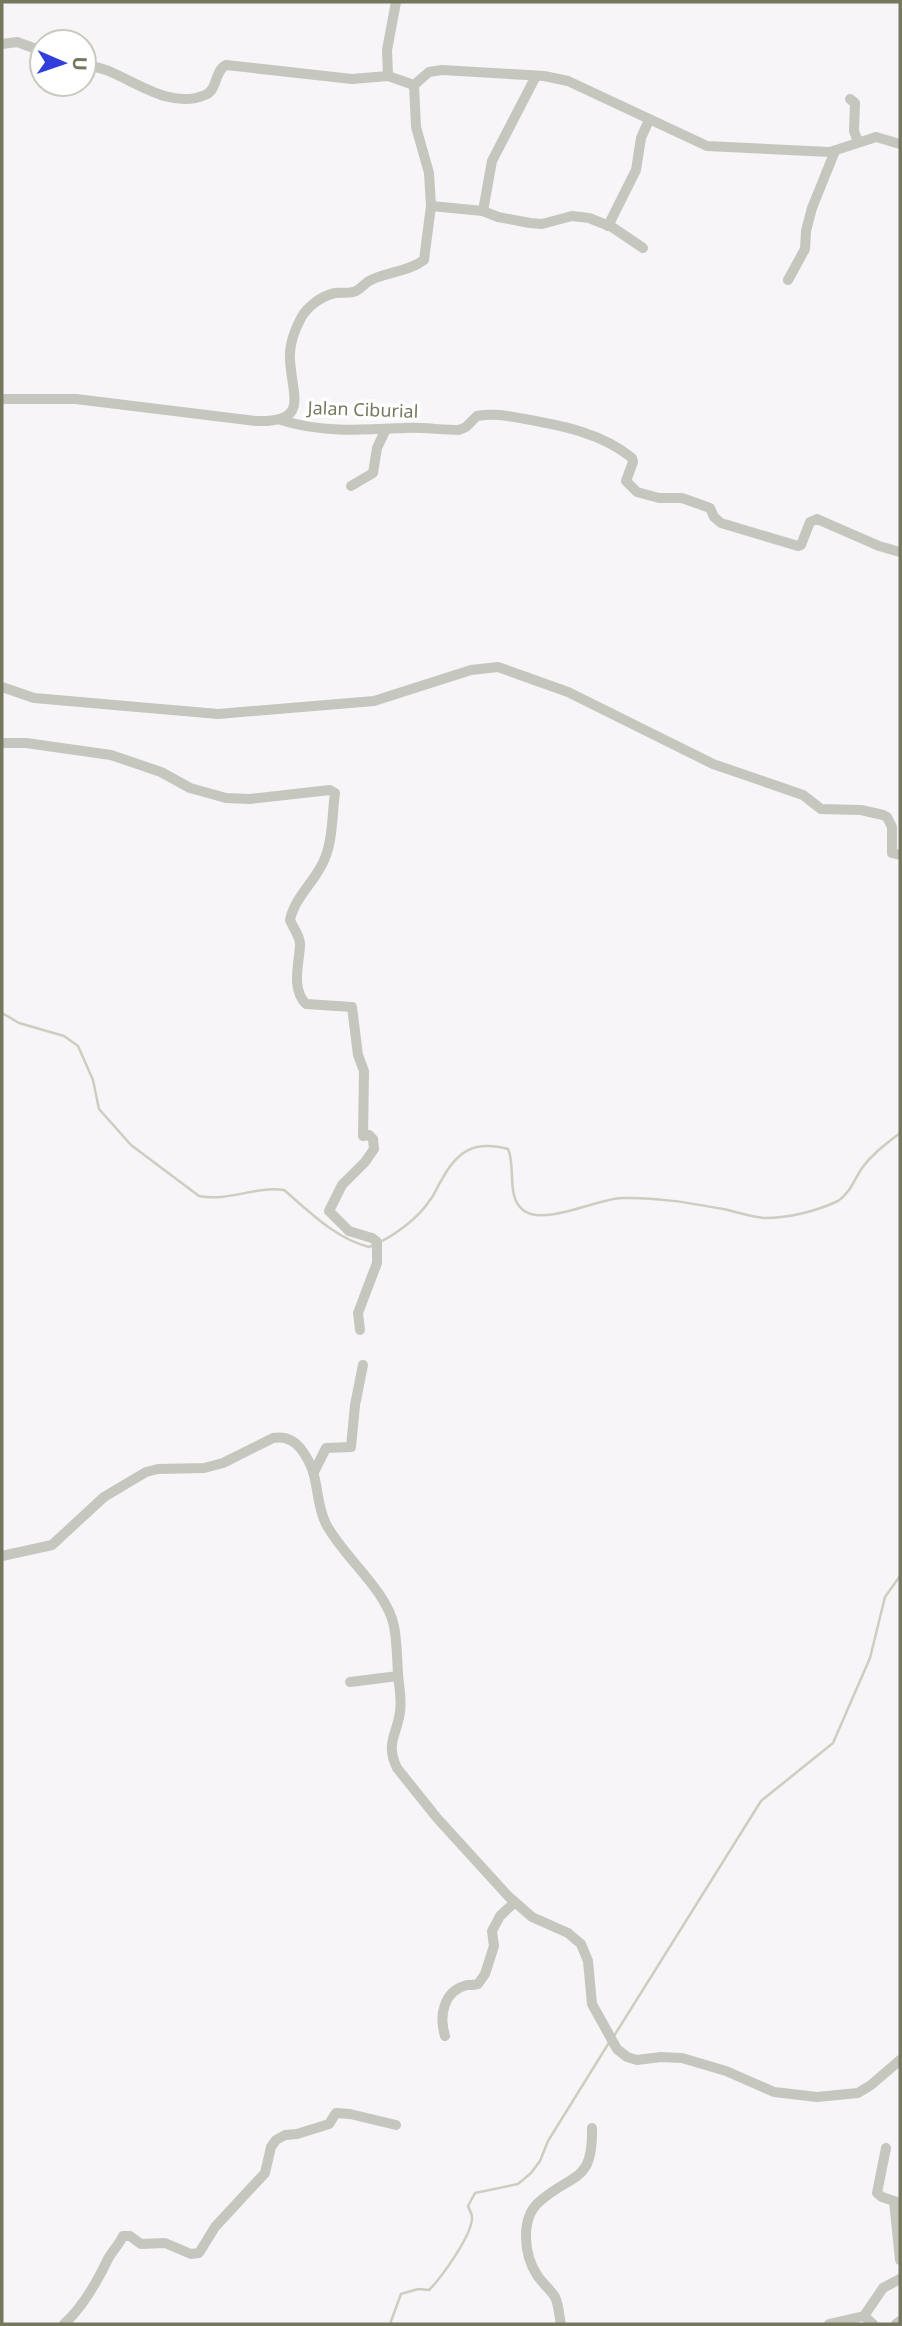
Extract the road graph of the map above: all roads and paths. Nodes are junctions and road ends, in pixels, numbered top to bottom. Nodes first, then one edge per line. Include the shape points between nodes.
1 (396, 2) edge
2 (2, 44) edge
3 (28, 46) edge
4 (98, 68) edge
5 (388, 76) junction
6 (536, 76) junction
7 (414, 85) junction
8 (850, 99) dead end
9 (649, 120) junction
10 (858, 142) junction
11 (900, 144) edge
12 (835, 151) junction
13 (431, 206) junction
14 (483, 211) junction
15 (608, 226) junction
16 (643, 248) dead end
17 (788, 280) dead end
18 (2, 398) edge
19 (281, 420) junction
20 (384, 430) junction
21 (351, 486) dead end
22 (900, 552) edge
23 (2, 687) edge
24 (2, 743) edge
25 (897, 832) edge
26 (900, 855) edge
27 (360, 1331) dead end
28 (363, 1365) dead end
29 (314, 1472) junction
30 (2, 1556) edge
31 (398, 1675) junction
32 (350, 1682) dead end
33 (515, 1902) junction
34 (445, 2036) dead end
35 (900, 2060) edge
36 (396, 2125) dead end
37 (592, 2128) dead end
38 (886, 2148) dead end
39 (897, 2202) edge
40 (900, 2260) edge
41 (900, 2278) edge
42 (869, 2320) edge
43 (900, 2320) edge
44 (64, 2324) edge
45 (561, 2324) edge
46 (829, 2324) edge
47 (896, 2324) edge

1 - 5 street via 387,50
2 - 3 street
4 - 5 street via 163,96 189,99 208,94 220,68 226,65 352,79
5 - 7 street
6 - 7 street via 436,70
6 - 9 street via 576,84
6 - 14 street via 492,161
7 - 13 street via 415,127 429,173
8 - 10 street via 855,103
9 - 12 street via 707,146
9 - 15 street via 636,170
10 - 11 street via 876,137
10 - 12 street
12 - 17 street via 809,215 805,248
13 - 14 street
13 - 19 street via 424,260 369,281 355,292 327,296 307,310 290,352 296,404
14 - 15 street via 530,223 572,216
15 - 16 street
18 - 19 street, Jalan Ciburial via 76,399 256,421
19 - 20 street, Jalan Ciburial via 310,428
20 - 21 street via 373,473
20 - 22 street, Jalan Ciburial via 463,429 477,416 500,414 572,428 615,445 632,458 626,481 637,492 683,498 709,508 721,523 798,547 811,521 817,519
23 - 25 street via 34,698 218,714 374,701 471,670 498,667 579,697 713,764 803,795 821,809 883,815
24 - 27 street via 111,755 226,798 335,793 327,854 290,920 300,942 297,972 301,999 306,1004 336,1004 354,1010 358,1055 364,1068 363,1136 373,1139 374,1149 342,1185 329,1210 349,1231 377,1242 377,1263 358,1313
25 - 26 street via 892,852
28 - 29 street via 351,1447 326,1448
29 - 30 street via 297,1445 281,1437 204,1468 151,1470 104,1497 52,1545
29 - 31 street via 326,1522 392,1619
31 - 32 street
31 - 33 street via 401,1711 391,1742 397,1768
33 - 34 street via 492,1931 494,1947 485,1974 477,1985 450,1995 442,2010
33 - 35 street via 532,1917 581,1944 588,1961 592,2004 621,2053 631,2059 682,2058 768,2090 830,2097 858,2093
36 - 44 street via 336,2113 329,2124 278,2138 265,2173 215,2227 199,2253 165,2243 141,2244 124,2235 90,2292
37 - 45 street via 592,2151 583,2172 534,2206 527,2223 528,2256 554,2296
38 - 39 street via 877,2191
39 - 40 street
41 - 42 street via 883,2288
42 - 46 street
43 - 47 street

